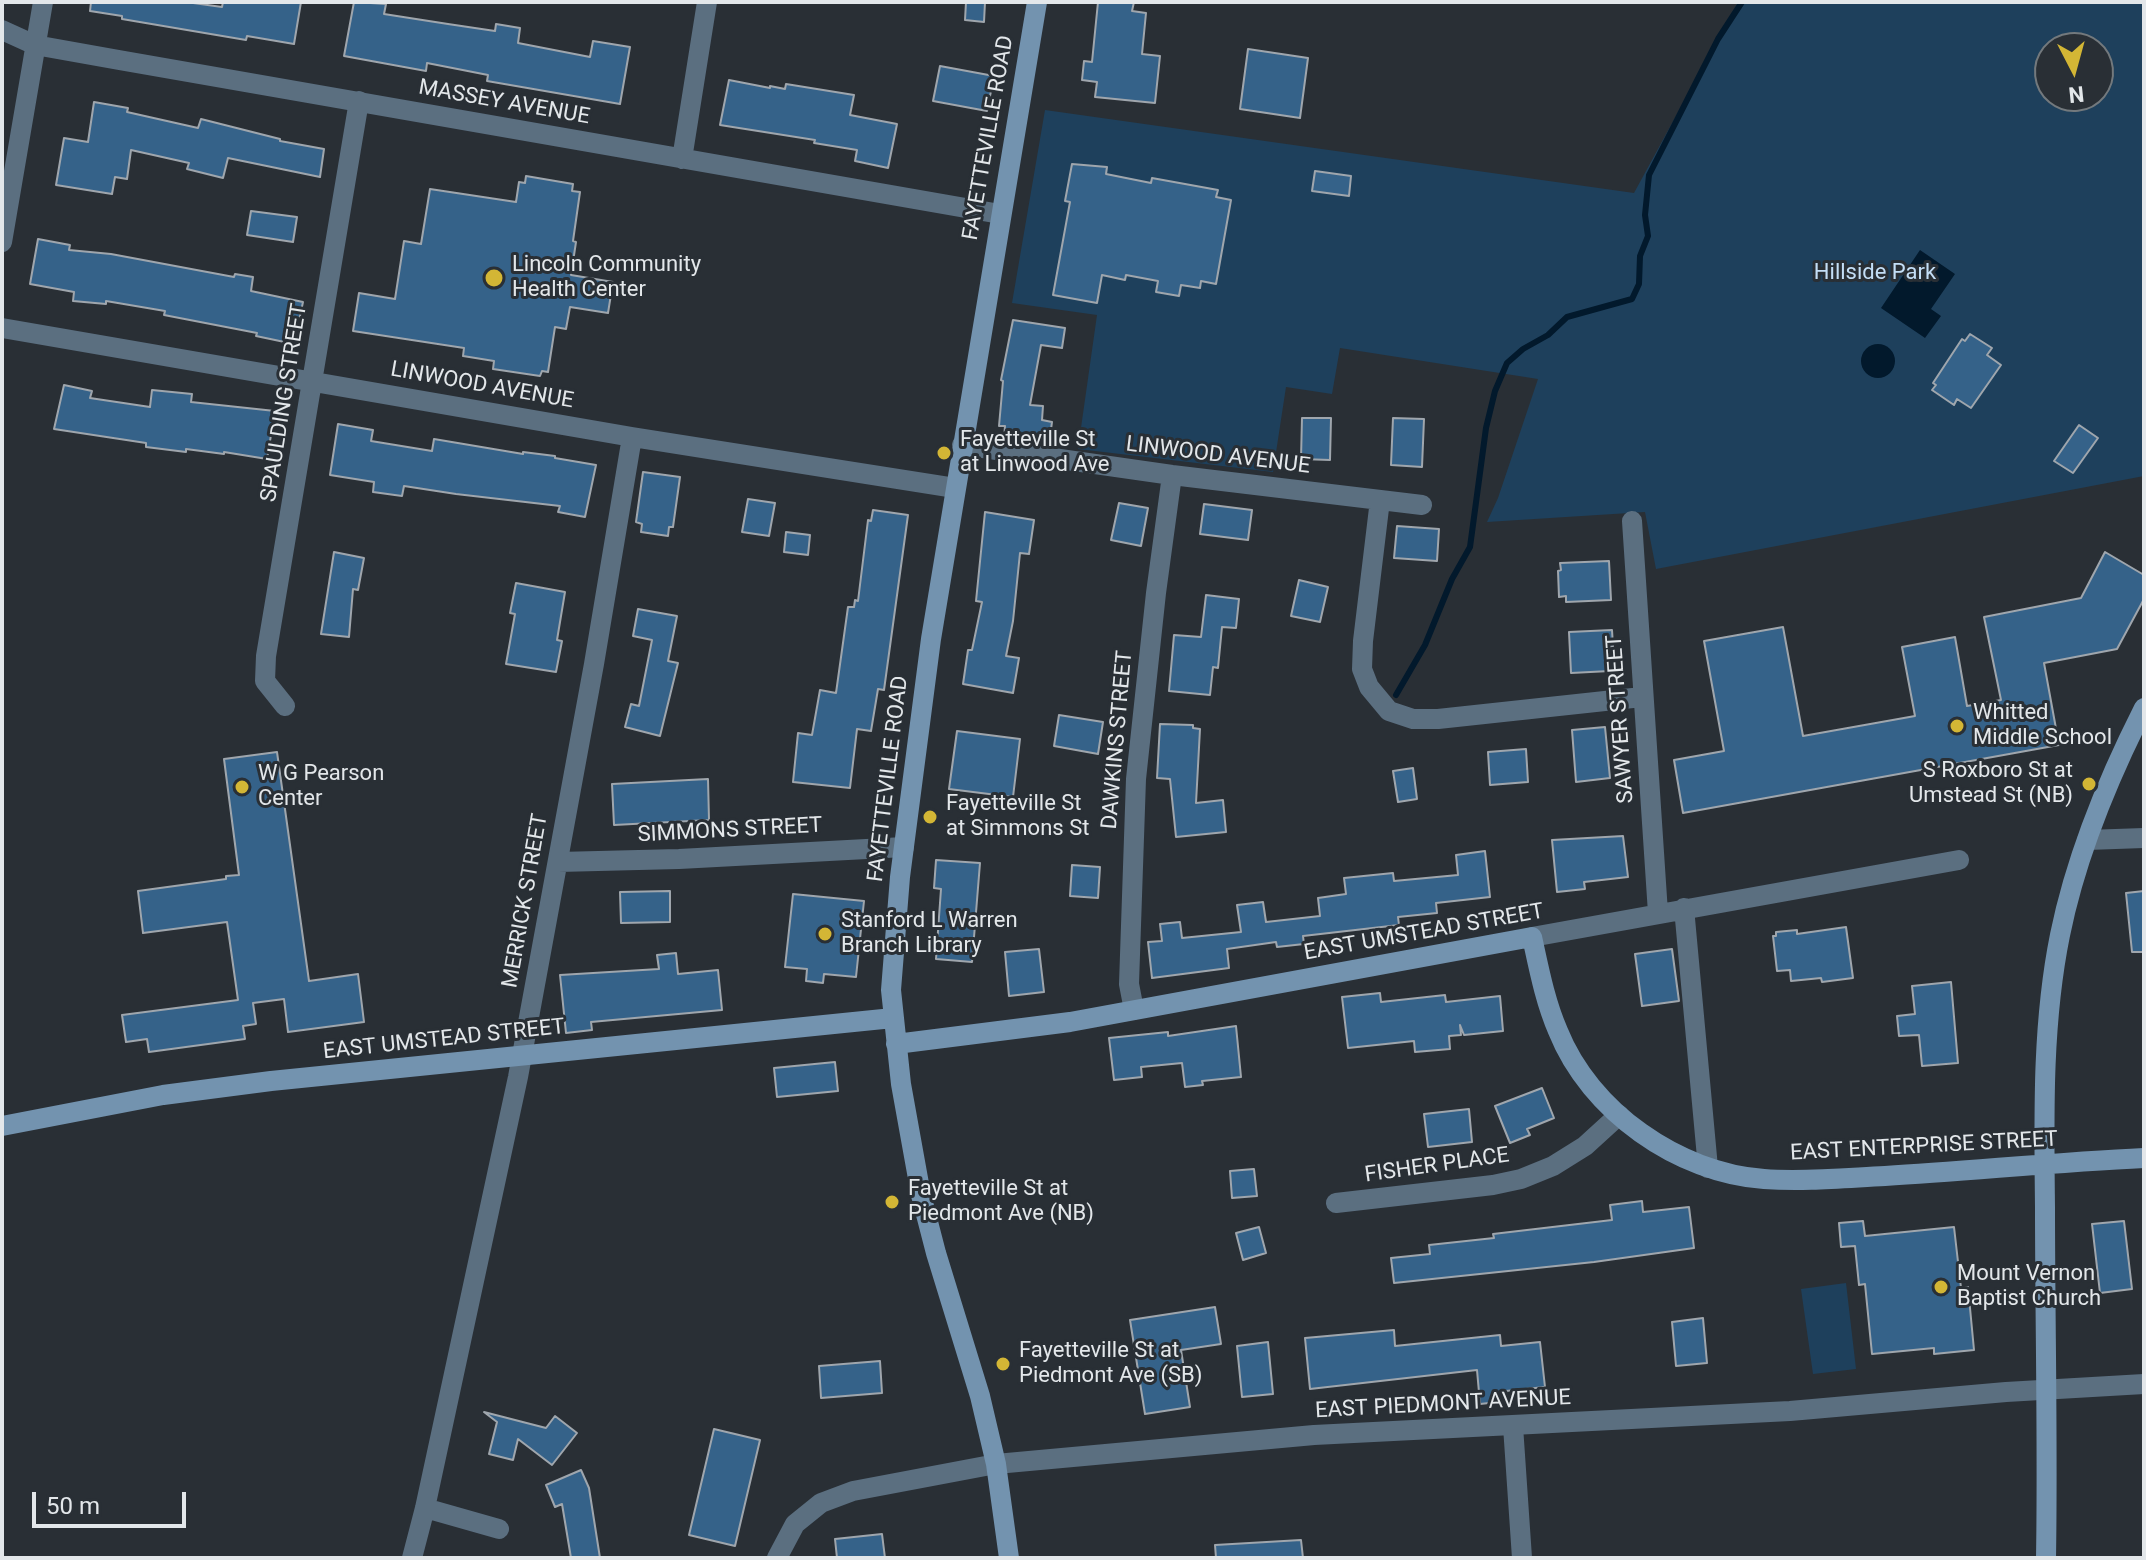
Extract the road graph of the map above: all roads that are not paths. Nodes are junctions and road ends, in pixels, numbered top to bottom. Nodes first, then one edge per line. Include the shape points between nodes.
1 (43, 2) edge
2 (707, 2) edge
3 (1037, 2) edge
4 (2, 30) edge
5 (35, 45) junction
6 (359, 101) junction
7 (682, 159) junction
8 (1000, 214) junction
9 (2, 242) edge
10 (2, 328) edge
11 (313, 381) junction
12 (632, 437) junction
13 (962, 445) junction
14 (1172, 475) junction
15 (955, 488) junction
16 (1380, 500) junction
17 (1422, 505) dead end
18 (1632, 521) dead end
19 (1642, 697) junction
20 (285, 706) dead end
21 (2144, 708) edge
22 (2144, 838) edge
23 (2087, 840) junction
24 (904, 847) junction
25 (1959, 860) dead end
26 (558, 862) junction
27 (1684, 908) junction
28 (1658, 913) junction
29 (1532, 937) junction
30 (1134, 1010) junction
31 (893, 1018) junction
32 (896, 1044) junction
33 (522, 1057) junction
34 (1619, 1115) junction
35 (2, 1126) edge
36 (2144, 1158) edge
37 (2044, 1165) junction
38 (1708, 1168) junction
39 (1336, 1203) dead end
40 (2144, 1384) edge
41 (2046, 1390) junction
42 (1513, 1426) junction
43 (996, 1464) junction
44 (425, 1508) junction
45 (499, 1529) dead end
46 (412, 1558) edge
47 (777, 1558) edge
48 (1009, 1558) edge
49 (1522, 1558) edge
50 (2046, 1558) edge

1 - 5 street
2 - 7 street
3 - 8 street, FAYETTEVILLE ROAD
4 - 5 street, MASSEY AVENUE
5 - 6 street, MASSEY AVENUE
5 - 9 street
6 - 7 street, MASSEY AVENUE
6 - 11 street, SPAULDING STREET
7 - 8 street, MASSEY AVENUE
8 - 13 street, FAYETTEVILLE ROAD
10 - 11 street, LINWOOD AVENUE
11 - 12 street, LINWOOD AVENUE
11 - 20 street, SPAULDING STREET via 266,656 265,681
12 - 15 street, LINWOOD AVENUE
12 - 26 street, MERRICK STREET
13 - 14 street, LINWOOD AVENUE
13 - 15 street, FAYETTEVILLE ROAD
14 - 16 street, LINWOOD AVENUE
14 - 30 street, DAWKINS STREET via 1136,779 1129,984
15 - 24 street, FAYETTEVILLE ROAD
16 - 17 street, LINWOOD AVENUE
16 - 19 street via 1362,669 1381,703 1397,715 1438,719
18 - 19 street, SAWYER STREET
19 - 28 street, SAWYER STREET
21 - 23 street
22 - 23 street
23 - 37 street via 2052,982
24 - 26 street, SIMMONS STREET
24 - 31 street, FAYETTEVILLE ROAD via 892,958
25 - 27 street, EAST UMSTEAD STREET
26 - 33 street, MERRICK STREET
27 - 28 street, EAST UMSTEAD STREET
27 - 38 street
28 - 29 street, EAST UMSTEAD STREET
29 - 30 street, EAST UMSTEAD STREET
29 - 34 street, EAST ENTERPRISE STREET via 1562,1040
30 - 32 street, EAST UMSTEAD STREET
31 - 32 street, FAYETTEVILLE ROAD
31 - 33 street, EAST UMSTEAD STREET
32 - 43 street, FAYETTEVILLE ROAD via 921,1195
33 - 35 street, EAST UMSTEAD STREET via 163,1095
33 - 44 street, MERRICK STREET
34 - 38 street, EAST ENTERPRISE STREET via 1642,1136
34 - 39 street, FISHER PLACE via 1585,1146 1521,1179
36 - 37 street, EAST ENTERPRISE STREET
37 - 38 street, EAST ENTERPRISE STREET via 1795,1180
37 - 41 street
40 - 41 street, EAST PIEDMONT AVENUE
41 - 42 street, EAST PIEDMONT AVENUE
41 - 50 street
42 - 43 street, EAST PIEDMONT AVENUE via 1314,1435
42 - 49 street
43 - 47 street, EAST PIEDMONT AVENUE via 853,1491 821,1503 795,1524
43 - 48 street, FAYETTEVILLE ROAD
44 - 45 street
44 - 46 street, MERRICK STREET

